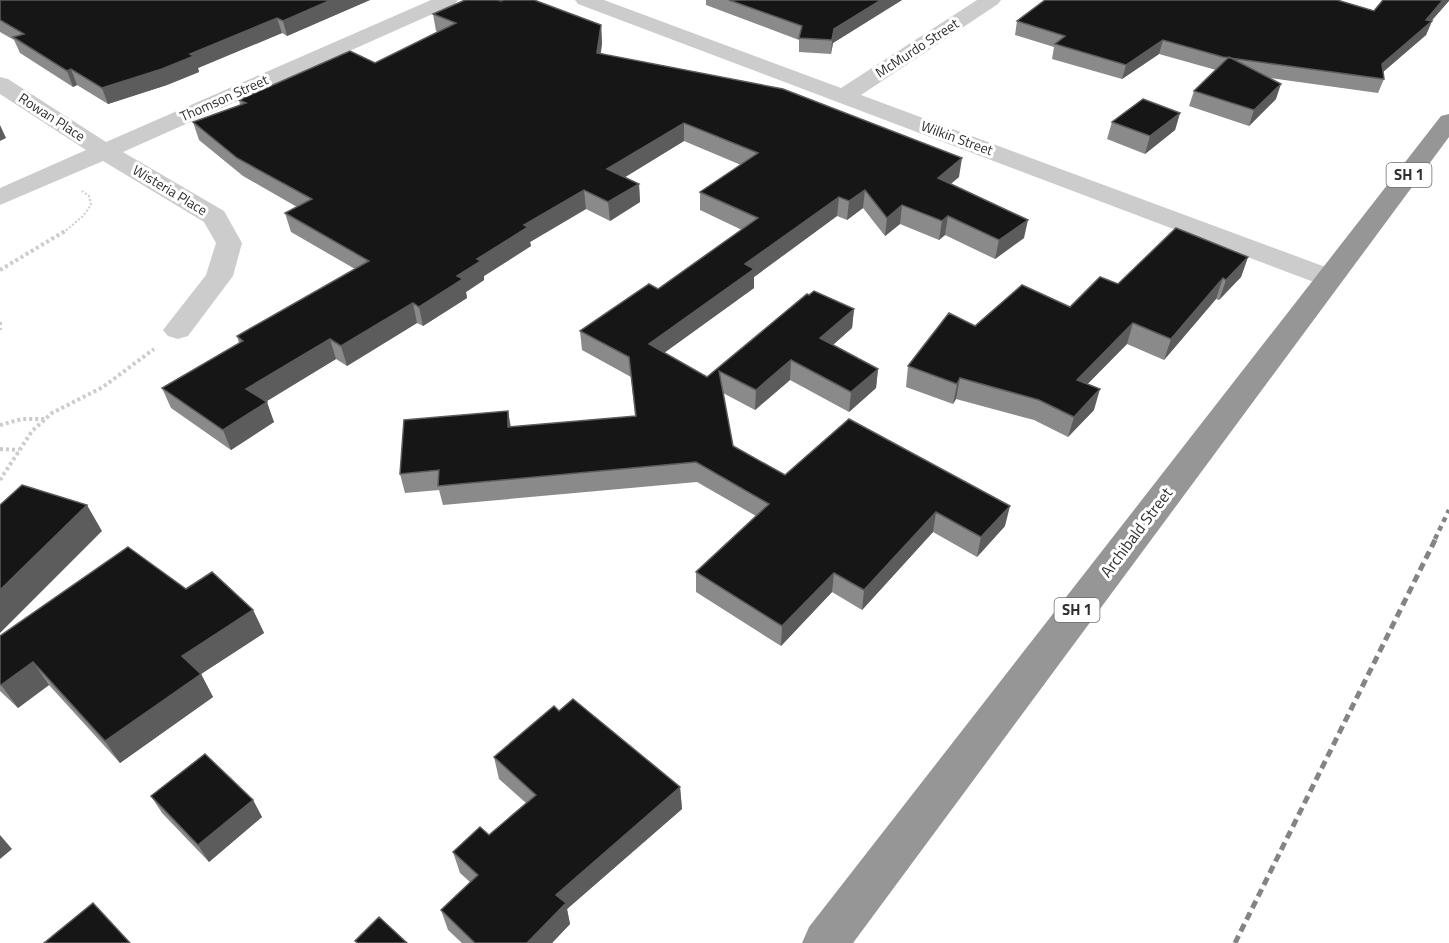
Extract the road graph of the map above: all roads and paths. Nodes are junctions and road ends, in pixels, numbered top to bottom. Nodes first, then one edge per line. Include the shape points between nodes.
1 (448, 0) edge
2 (585, 0) edge
3 (991, 0) edge
4 (0, 84) edge
5 (844, 96) junction
6 (1449, 121) edge
7 (104, 151) junction
8 (80, 190) dead end
9 (0, 197) edge
10 (0, 270) edge
11 (1329, 278) junction
12 (0, 322) edge
13 (0, 330) edge
14 (178, 330) joint
15 (45, 419) junction
16 (0, 425) edge
17 (0, 449) edge
18 (19, 450) junction
19 (0, 480) edge
20 (825, 943) edge

1 - 7 street, Thomson Street
2 - 5 street, Wilkin Street
3 - 5 street, McMurdo Street
4 - 7 street, Rowan Place
5 - 11 street, Wilkin Street
6 - 11 highway, Archibald Street / SH 1
7 - 9 street, Thomson Street
7 - 14 street, Wisteria Place via 215,217 229,243 219,276
8 - 10 path via 91,205 85,215
11 - 20 highway, Archibald Street / SH 1
12 - 13 path
14 - 15 path via 103,387
15 - 16 path via 11,420
15 - 18 path
17 - 18 path
18 - 19 path

